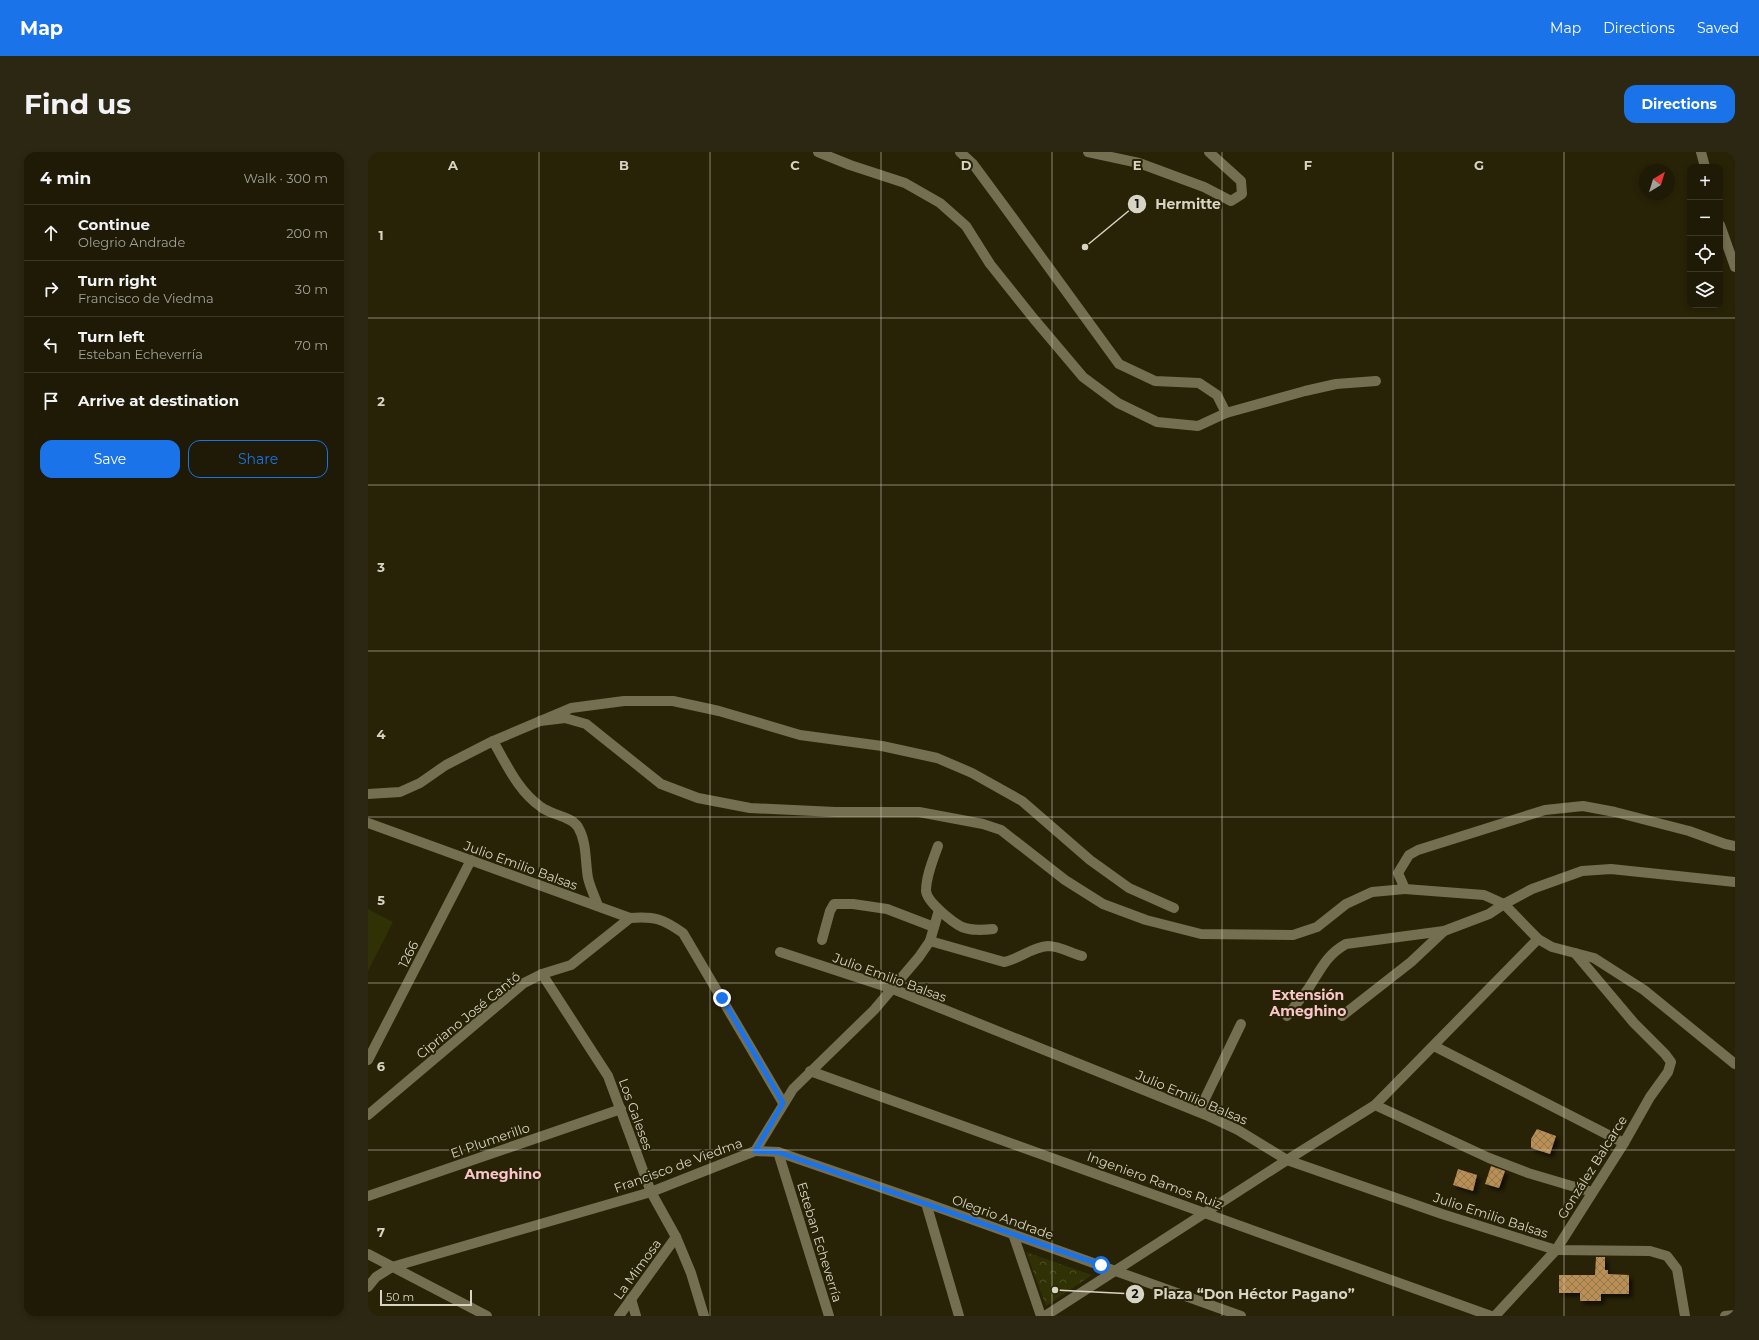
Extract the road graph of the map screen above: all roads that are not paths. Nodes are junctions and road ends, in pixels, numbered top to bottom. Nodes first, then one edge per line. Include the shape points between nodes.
1 (818, 152) edge
2 (960, 152) edge
3 (1088, 152) edge
4 (1209, 152) edge
5 (1701, 152) edge
6 (1704, 164) edge
7 (1723, 233) edge
8 (1735, 267) edge
9 (1376, 381) dead end
10 (1226, 412) junction
11 (540, 721) junction
12 (493, 741) junction
13 (368, 794) edge
14 (368, 823) edge
15 (938, 846) dead end
16 (1735, 846) edge
17 (471, 860) junction
18 (1735, 882) edge
19 (1405, 889) junction
20 (1504, 904) junction
21 (598, 906) junction
22 (1174, 908) dead end
23 (939, 910) junction
24 (630, 918) junction
25 (934, 927) junction
26 (993, 929) dead end
27 (1444, 931) junction
28 (1538, 939) junction
29 (822, 940) dead end
30 (930, 942) junction
31 (780, 952) dead end
32 (1575, 954) junction
33 (1082, 956) dead end
34 (542, 974) junction
35 (893, 989) junction
36 (1287, 1016) dead end
37 (1342, 1016) dead end
38 (1241, 1024) dead end
39 (1434, 1046) junction
40 (368, 1060) edge
41 (1734, 1063) edge
42 (810, 1071) junction
43 (783, 1103) junction
44 (1375, 1105) junction
45 (620, 1109) junction
46 (1199, 1111) junction
47 (368, 1115) edge
48 (1624, 1143) junction
49 (755, 1151) junction
50 (778, 1152) junction
51 (1286, 1160) junction
52 (651, 1192) junction
53 (1592, 1192) junction
54 (368, 1196) edge
55 (926, 1203) junction
56 (1206, 1212) junction
57 (1013, 1234) junction
58 (676, 1236) junction
59 (1556, 1250) junction
60 (368, 1254) edge
61 (392, 1267) junction
62 (1115, 1270) junction
63 (368, 1287) edge
64 (631, 1299) junction
65 (1226, 1314) edge
66 (1735, 1315) edge
67 (487, 1316) edge
68 (619, 1316) edge
69 (636, 1316) edge
70 (704, 1316) edge
71 (829, 1316) edge
72 (959, 1316) edge
73 (1041, 1316) edge
74 (1045, 1316) edge
75 (1241, 1316) edge
76 (1491, 1316) edge
77 (1495, 1316) edge
78 (1685, 1316) edge
79 (1725, 1316) edge

1 - 10 street via 905,183 940,203 966,226 990,264 1083,377 1118,403 1156,422 1198,426
2 - 10 street via 973,164 1119,364 1155,380 1199,383 1217,395
3 - 4 street via 1139,163 1204,187 1231,201 1242,194 1241,181
5 - 6 street
7 - 8 street
9 - 10 street via 1336,384
11 - 12 street
11 - 19 street via 565,718 586,724 661,784 698,798 750,808 777,810 919,812 983,824 1001,830 1065,880 1103,904 1146,920 1201,934 1293,935 1317,927 1346,904 1372,892
11 - 22 street via 571,708 624,701 673,701 719,711 800,735 882,746 938,758 972,773 1022,801 1090,860 1129,888
12 - 13 street via 400,792
12 - 21 street via 526,795 542,808 578,826 583,837 588,878
14 - 17 street, Julio Emilio Balsas
15 - 23 street via 927,880 926,892 928,899
16 - 19 street via 1615,812 1583,806 1545,810 1409,855 1398,873
17 - 21 street, Julio Emilio Balsas
17 - 40 street, 1266
18 - 20 street via 1611,869 1582,871 1532,889
19 - 20 street via 1484,895
20 - 27 street via 1489,914
20 - 28 street
21 - 24 street, Julio Emilio Balsas
23 - 25 street, Francisco de Viedma
23 - 26 street via 962,927
24 - 34 street, Cipriano José Cantó via 571,965
24 - 43 street, Julio Emilio Balsas via 649,917 667,922 683,933
25 - 29 street via 887,909 834,904
25 - 30 street, Francisco de Viedma
27 - 36 street via 1346,944 1325,960
27 - 37 street via 1411,962
28 - 32 street via 1552,947
28 - 39 street
30 - 33 street via 1004,962 1048,946
30 - 35 street, Francisco de Viedma
31 - 35 street, Julio Emilio Balsas
32 - 41 street via 1594,958 1644,990
32 - 48 street, González Balcarce via 1671,1062 1668,1072 1650,1097
34 - 45 street, Los Galeses via 608,1076
34 - 47 street, Cipriano José Cantó via 524,983
35 - 42 street, Francisco de Viedma
35 - 46 street, Julio Emilio Balsas
38 - 46 street
39 - 44 street
39 - 48 street
42 - 43 street, Francisco de Viedma
42 - 56 street, Ingeniero Ramos Ruiz
43 - 49 street, Francisco de Viedma
44 - 51 street
44 - 53 street via 1488,1158
45 - 52 street, Los Galeses
45 - 54 street, El Plumerillo
46 - 51 street, Julio Emilio Balsas via 1238,1130
48 - 53 street, González Balcarce
49 - 50 street, Olegrio Andrade
49 - 52 street, Francisco de Viedma
50 - 55 street, Olegrio Andrade
50 - 71 street, Esteban Echeverría
51 - 56 street
51 - 59 street, Julio Emilio Balsas
52 - 58 street, Los Galeses
52 - 61 street, Francisco de Viedma
53 - 59 street, González Balcarce
55 - 57 street, Olegrio Andrade
55 - 72 street
56 - 62 street
56 - 76 street, Ingeniero Ramos Ruiz
57 - 62 street, Olegrio Andrade
57 - 73 street
58 - 64 street, La Mimosa
58 - 70 street, Los Galeses
59 - 77 street, González Balcarce
59 - 78 street, Julio Emilio Balsas via 1650,1251 1667,1256 1677,1270
60 - 61 street
61 - 63 street, Francisco de Viedma via 376,1277
61 - 67 street
62 - 65 street, Olegrio Andrade
62 - 74 street
64 - 68 street, La Mimosa
64 - 69 street
65 - 75 street, Olegrio Andrade
66 - 79 street

